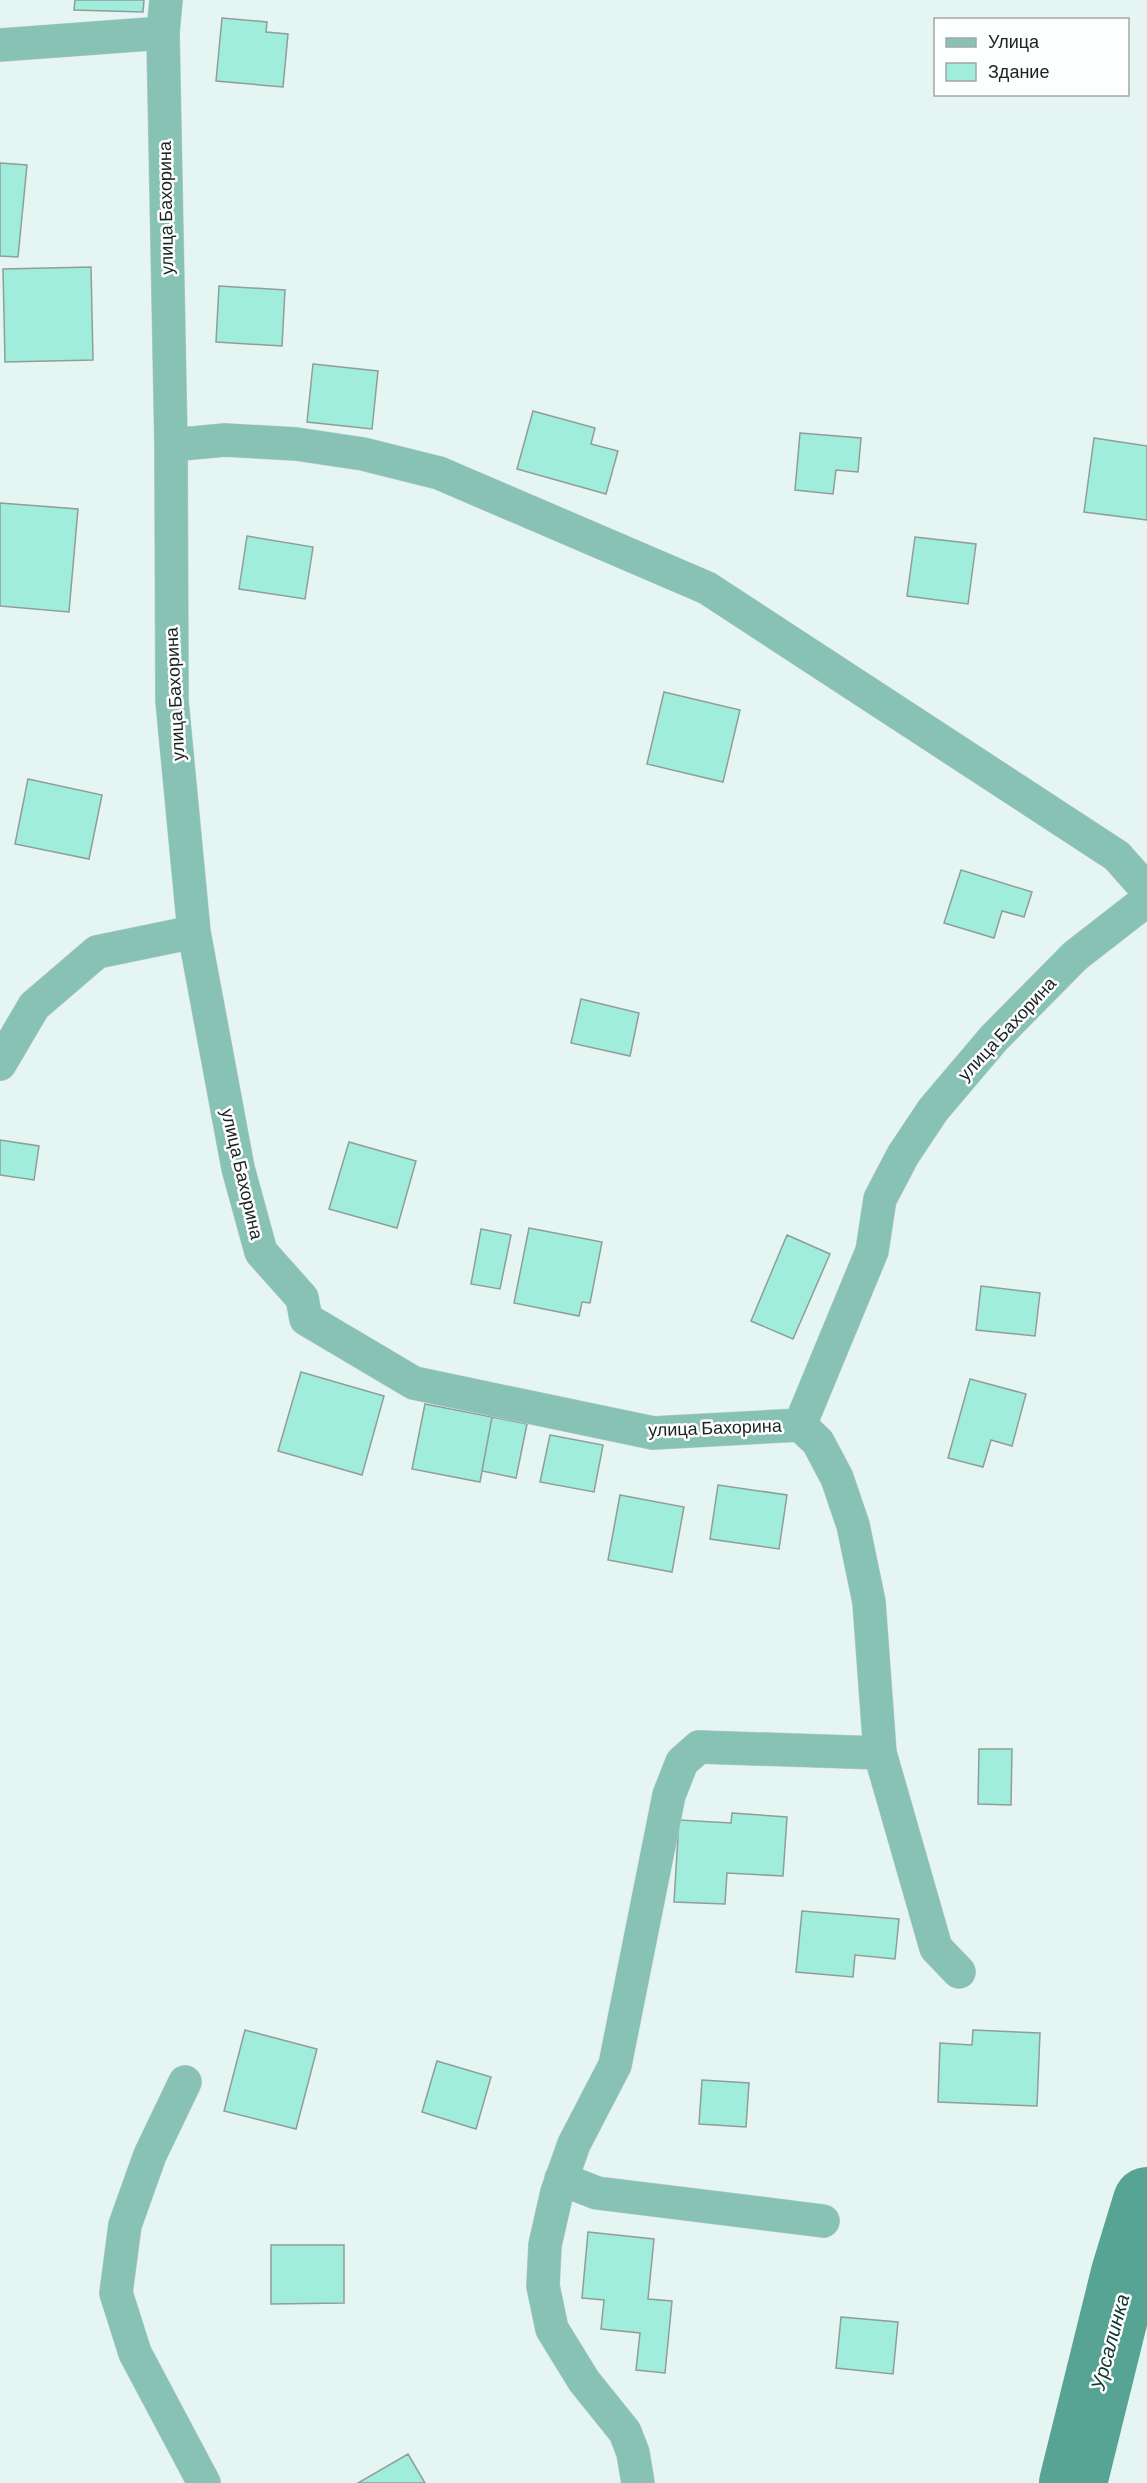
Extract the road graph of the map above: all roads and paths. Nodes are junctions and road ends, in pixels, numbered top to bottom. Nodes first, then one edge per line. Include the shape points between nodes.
1 (166, 0) edge
2 (163, 33) junction
3 (0, 45) edge
4 (171, 445) junction
5 (1147, 890) edge
6 (1147, 900) edge
7 (194, 932) junction
8 (0, 1064) edge
9 (800, 1425) junction
10 (880, 1753) junction
11 (959, 1972) dead end
12 (184, 2082) dead end
13 (561, 2179) junction
14 (823, 2221) dead end
15 (204, 2483) edge
16 (638, 2483) edge

1 - 2 street, улица Бахорина
2 - 3 street
2 - 4 street, улица Бахорина
4 - 5 street via 225,440 296,444 363,454 439,473 707,588 1117,856
4 - 7 street, улица Бахорина via 172,701
6 - 9 street, улица Бахорина via 1075,956 994,1038 933,1110 903,1155 880,1199 872,1251
7 - 8 street via 97,952 34,1006
7 - 9 street, улица Бахорина via 238,1168 261,1252 302,1299 306,1319 414,1383 653,1432
9 - 10 street via 818,1442 837,1478 853,1525 869,1602
10 - 11 street via 936,1948
10 - 13 street via 699,1747 682,1762 669,1794 615,2065 574,2144
12 - 15 street via 150,2156 125,2225 116,2293 135,2353
13 - 14 street via 597,2193
13 - 16 street via 545,2245 543,2286 552,2329 584,2381 625,2432

